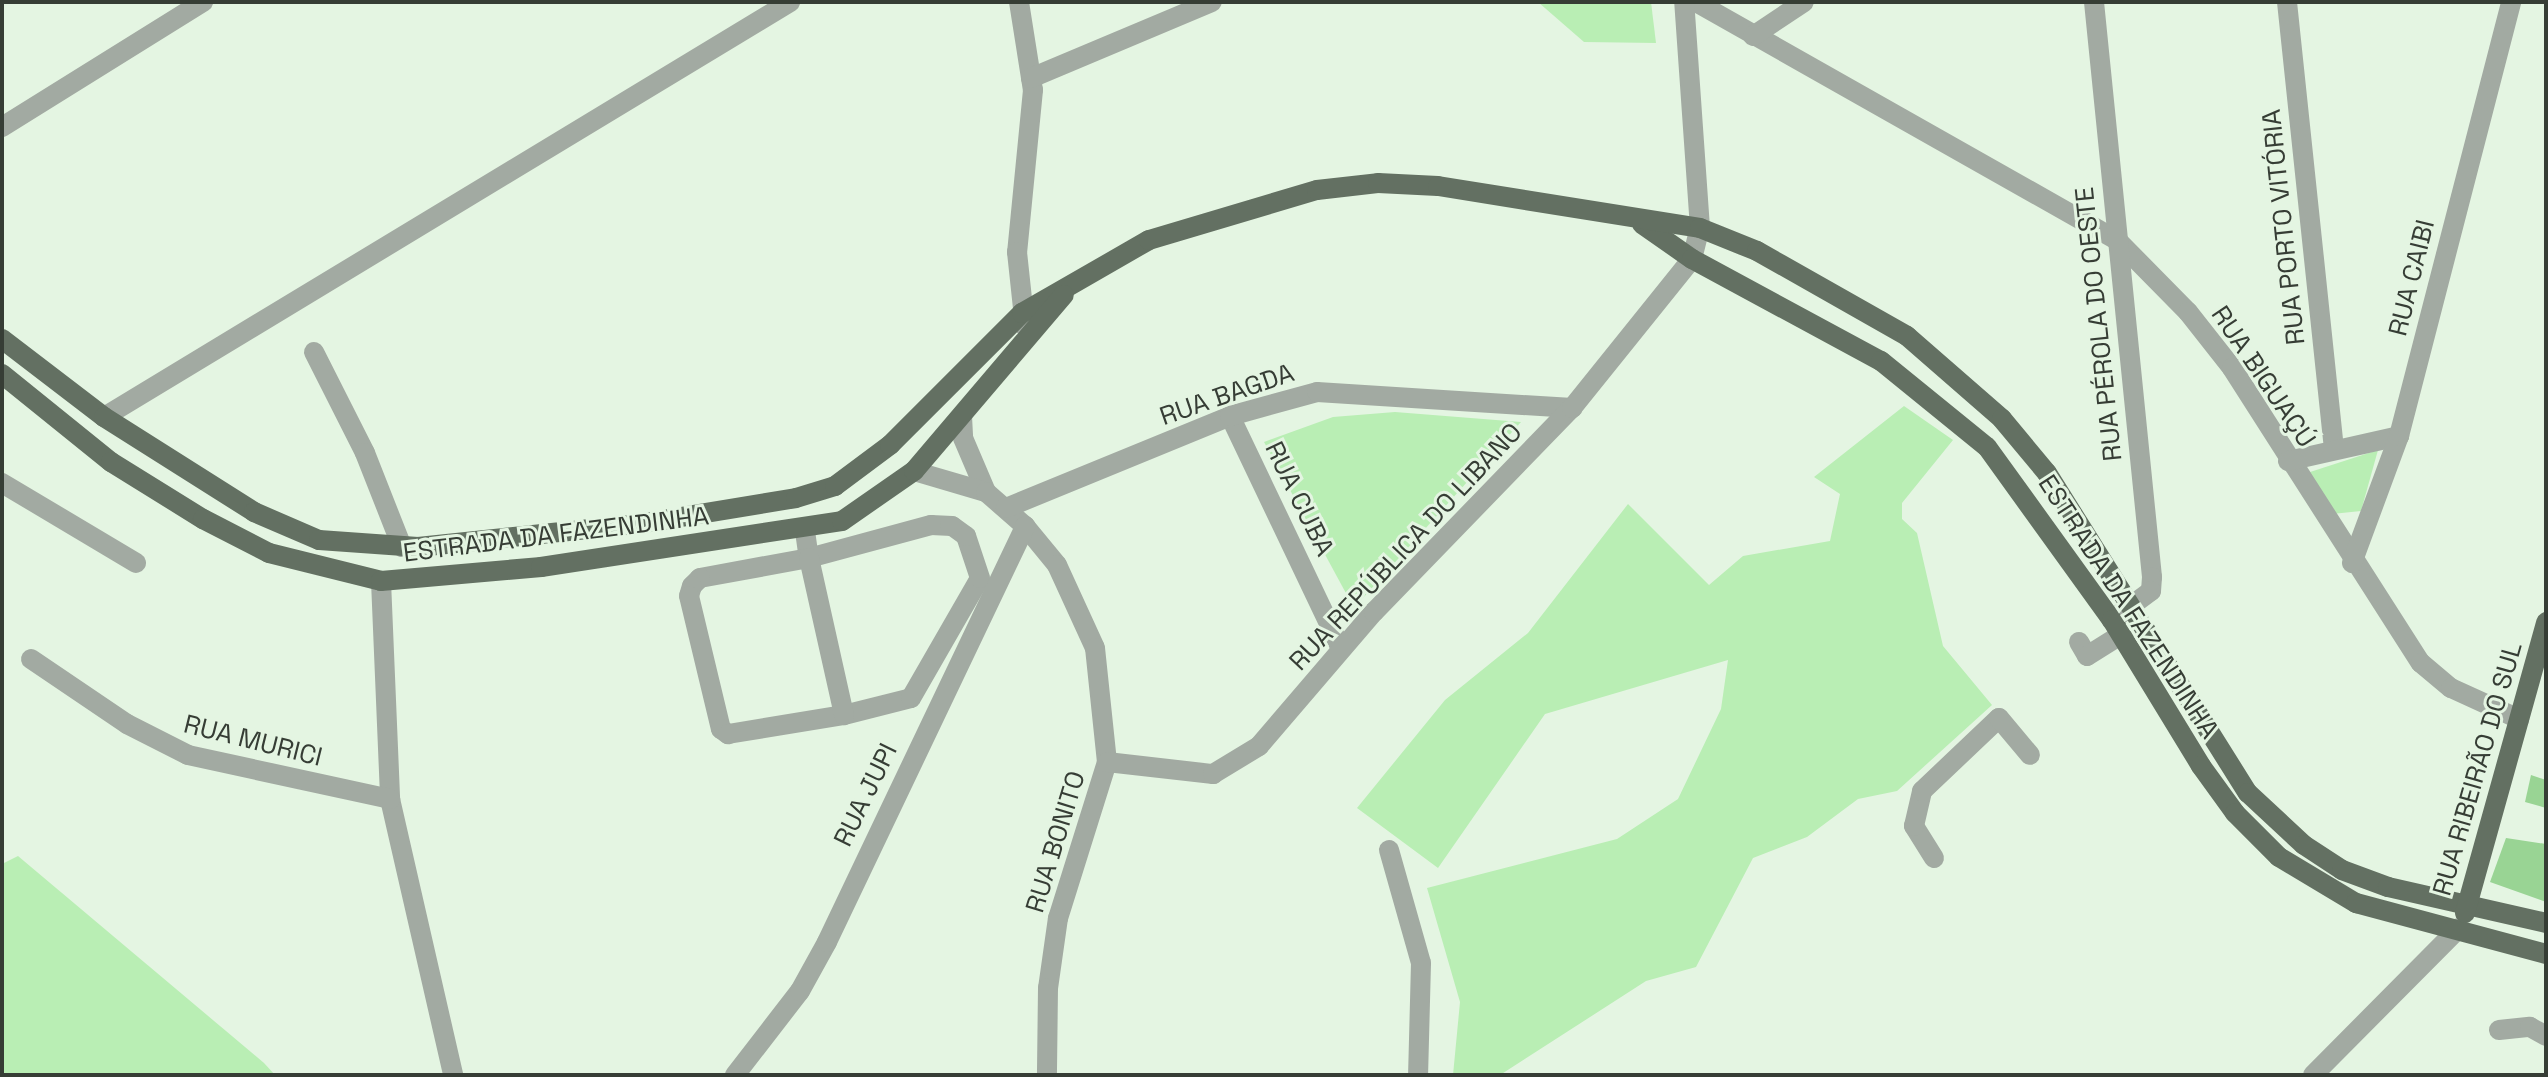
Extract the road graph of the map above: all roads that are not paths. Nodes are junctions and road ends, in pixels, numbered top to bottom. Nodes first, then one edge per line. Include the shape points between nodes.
1 (203, 2) edge
2 (790, 2) edge
3 (1019, 2) edge
4 (1212, 2) edge
5 (1684, 2) edge
6 (1696, 2) edge
7 (1804, 2) edge
8 (2094, 2) edge
9 (2287, 2) edge
10 (2511, 2) edge
11 (1753, 36) junction
12 (1031, 78) junction
13 (2, 127) edge
14 (1639, 222) junction
15 (1700, 228) junction
16 (2117, 240) junction
17 (1692, 259) junction
18 (1072, 286) junction
19 (1022, 313) junction
20 (1028, 336) junction
21 (2, 339) edge
22 (314, 352) dead end
23 (2, 374) edge
24 (1572, 408) junction
25 (962, 416) junction
26 (1230, 416) junction
27 (104, 417) junction
28 (2399, 436) junction
29 (2334, 447) junction
30 (2288, 461) junction
31 (914, 471) junction
32 (2, 483) edge
33 (986, 492) junction
34 (1006, 508) junction
35 (1025, 526) junction
36 (805, 531) junction
37 (402, 547) junction
38 (809, 558) junction
39 (136, 563) dead end
40 (2352, 563) junction
41 (381, 581) junction
42 (2135, 607) junction
43 (2546, 622) edge
44 (2116, 628) junction
45 (1341, 649) junction
46 (2083, 649) dead end
47 (31, 659) dead end
48 (844, 715) junction
49 (2519, 719) junction
50 (2030, 755) dead end
51 (1107, 762) junction
52 (390, 799) junction
53 (1389, 850) dead end
54 (1934, 858) dead end
55 (2470, 901) junction
56 (2546, 923) edge
57 (2459, 928) junction
58 (2546, 954) edge
59 (2499, 1030) dead end
60 (2546, 1036) edge
61 (453, 1075) edge
62 (735, 1075) edge
63 (1047, 1075) edge
64 (1418, 1075) edge
65 (2313, 1075) edge

1 - 13 street
2 - 27 street
3 - 12 street
4 - 12 street
5 - 15 street
6 - 11 street, RUA BIGUAÇÚ
7 - 11 street
8 - 16 street, RUA PÉROLA DO OESTE
9 - 29 street, RUA PORTO VITÓRIA
10 - 28 street, RUA CAIBI
11 - 16 street, RUA BIGUAÇÚ
12 - 19 street via 1017,252
14 - 15 main road, ESTRADA DA FAZENDINHA
14 - 17 main road, ESTRADA DA FAZENDINHA
14 - 18 main road, ESTRADA DA FAZENDINHA via 1438,186 1378,183 1317,190 1188,225 1107,262
15 - 17 street
15 - 42 main road, ESTRADA DA FAZENDINHA via 1757,251 1907,336 1968,386 2047,473
16 - 30 street, RUA BIGUAÇÚ via 2188,312 2232,368
16 - 42 street, RUA PÉROLA DO OESTE via 2152,577 2151,591
17 - 24 street, RUA REPÚBLICA DO LIBANO
17 - 44 main road, ESTRADA DA FAZENDINHA via 1869,354 1951,412 2021,488
18 - 19 main road, ESTRADA DA FAZENDINHA
18 - 20 main road, ESTRADA DA FAZENDINHA
19 - 20 street
19 - 37 main road, ESTRADA DA FAZENDINHA via 890,445 835,486 645,523
20 - 25 main road, ESTRADA DA FAZENDINHA
21 - 27 main road, ESTRADA DA FAZENDINHA
22 - 37 street via 365,453
23 - 41 main road, ESTRADA DA FAZENDINHA via 111,462 203,519 269,553
24 - 26 street, RUA BAGDA via 1317,392
24 - 45 street, RUA REPÚBLICA DO LIBANO
25 - 31 main road, ESTRADA DA FAZENDINHA
25 - 33 street via 963,438
26 - 34 street, RUA BAGDA
26 - 45 street, RUA CUBA
27 - 37 main road, ESTRADA DA FAZENDINHA via 285,527 319,540
28 - 29 street
28 - 40 street, RUA CAIBI
29 - 30 street
30 - 40 street, RUA BIGUAÇÚ
31 - 33 street
31 - 36 main road, ESTRADA DA FAZENDINHA via 842,521
32 - 39 street
33 - 34 street, RUA BONITO
34 - 35 street, RUA BONITO
35 - 51 street, RUA BONITO via 1057,565 1095,648
35 - 62 street, RUA JUPI via 827,942 800,991
36 - 38 street
36 - 41 main road, ESTRADA DA FAZENDINHA via 541,567
38 - 48 street
38 - 48 street via 700,578 689,596 721,729 734,736
38 - 48 street via 931,525 952,526 966,536 980,578 919,691
40 - 49 street, RUA BIGUAÇÚ via 2421,663 2451,688
41 - 52 street
42 - 44 street
42 - 55 main road, ESTRADA DA FAZENDINHA via 2248,793 2304,845 2342,870 2388,887
43 - 49 main road, RUA RIBEIRÃO DO SUL
44 - 46 street
44 - 57 main road, ESTRADA DA FAZENDINHA via 2209,778 2279,857 2356,903
45 - 51 street, RUA REPÚBLICA DO LIBANO via 1281,723 1232,766 1201,773
47 - 52 street, RUA MURICI via 146,736 188,755
49 - 55 main road, RUA RIBEIRÃO DO SUL
50 - 54 street via 1999,718 1922,791 1914,826
51 - 63 street, RUA BONITO via 1058,918 1048,988
52 - 61 street
53 - 64 street via 1422,975
55 - 56 main road, ESTRADA DA FAZENDINHA
55 - 57 main road, RUA RIBEIRÃO DO SUL
57 - 58 main road, ESTRADA DA FAZENDINHA
57 - 65 street
59 - 60 street via 2530,1027

